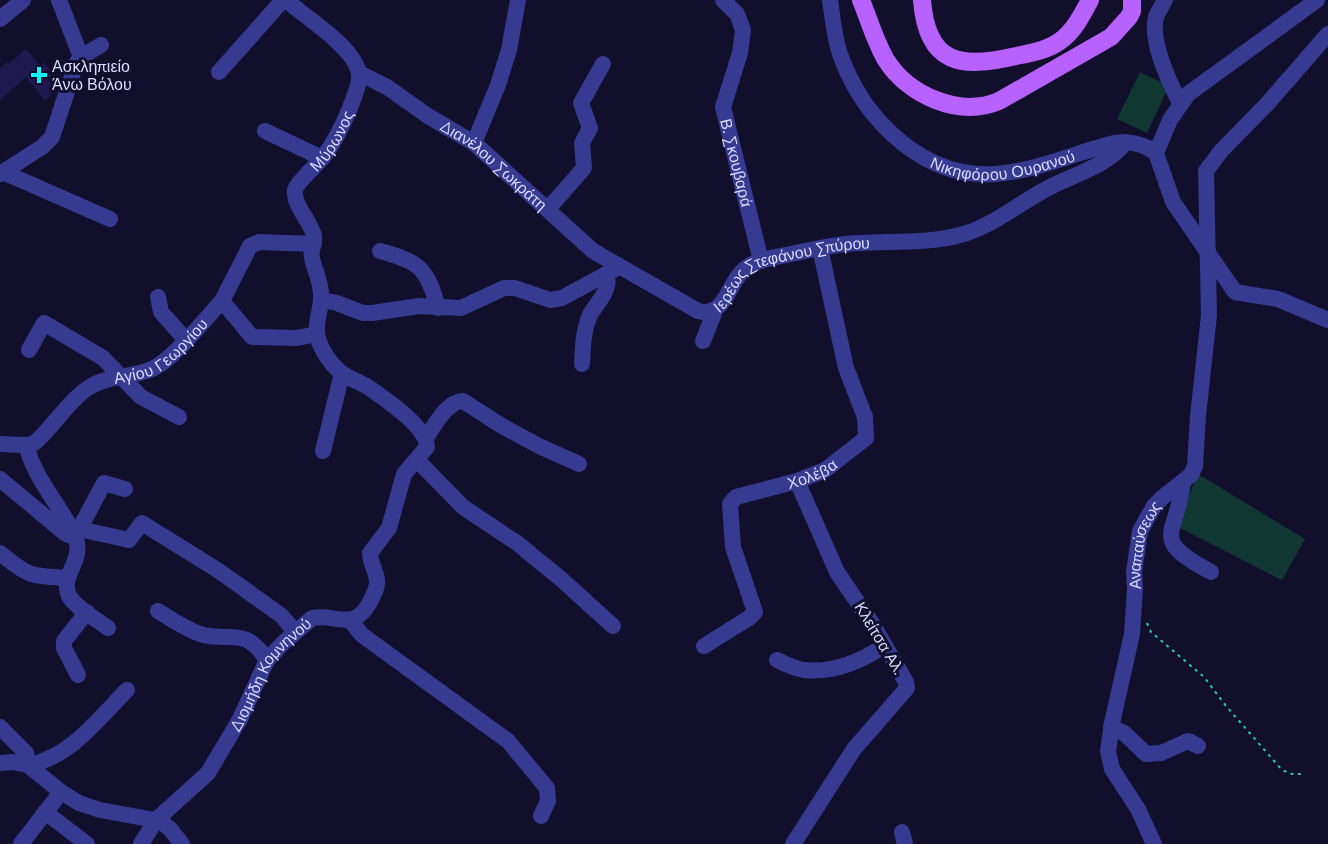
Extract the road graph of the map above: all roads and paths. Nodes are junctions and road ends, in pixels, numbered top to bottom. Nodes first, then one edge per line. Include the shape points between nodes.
1 (23, 0) edge
2 (59, 0) edge
3 (285, 0) edge
4 (518, 0) edge
5 (723, 0) edge
6 (830, 0) edge
7 (861, 0) edge
8 (922, 0) edge
9 (1090, 0) edge
10 (1132, 0) edge
11 (1165, 0) edge
12 (1317, 0) edge
13 (0, 19) edge
14 (1328, 34) edge
15 (101, 45) dead end
16 (81, 57) junction
17 (603, 64) dead end
18 (219, 72) dead end
19 (359, 73) junction
20 (1180, 103) junction
21 (265, 131) dead end
22 (1126, 142) junction
23 (474, 143) junction
24 (1156, 153) junction
25 (322, 158) junction
26 (2, 173) edge
27 (548, 209) junction
28 (110, 219) dead end
29 (314, 244) junction
30 (820, 248) junction
31 (380, 251) dead end
32 (1209, 252) junction
33 (761, 261) junction
34 (613, 271) junction
35 (158, 297) dead end
36 (322, 300) junction
37 (222, 301) junction
38 (438, 308) junction
39 (715, 311) junction
40 (1328, 320) edge
41 (317, 334) junction
42 (186, 340) junction
43 (704, 341) dead end
44 (29, 350) dead end
45 (582, 364) dead end
46 (342, 374) junction
47 (124, 376) junction
48 (179, 417) dead end
49 (426, 438) junction
50 (0, 444) edge
51 (26, 446) junction
52 (323, 451) dead end
53 (417, 460) junction
54 (579, 464) dead end
55 (0, 479) edge
56 (797, 481) junction
57 (1183, 482) junction
58 (125, 489) dead end
59 (77, 533) junction
60 (0, 553) edge
61 (1210, 572) dead end
62 (68, 578) junction
63 (158, 611) dead end
64 (87, 612) junction
65 (1144, 618) dead end
66 (350, 620) junction
67 (614, 626) dead end
68 (108, 628) dead end
69 (295, 632) junction
70 (885, 645) junction
71 (704, 646) dead end
72 (267, 660) junction
73 (777, 660) dead end
74 (78, 675) dead end
75 (127, 690) dead end
76 (0, 727) edge
77 (1111, 727) junction
78 (1198, 746) dead end
79 (1, 764) edge
80 (28, 765) junction
81 (1301, 774) dead end
82 (61, 792) junction
83 (45, 812) junction
84 (541, 816) dead end
85 (156, 820) junction
86 (21, 844) edge
87 (87, 844) edge
88 (141, 844) edge
89 (183, 844) edge
90 (793, 844) edge
91 (1154, 844) edge

1 - 13 street
2 - 16 street
3 - 18 street
3 - 19 street via 335,39
4 - 23 street via 509,50
5 - 33 street, Β. Σκουβαρά via 737,14 743,30 723,107
6 - 22 street, Νικηφόρου Ουρανού via 842,61 854,85 898,141 930,161 967,172 995,174
7 - 10 main road via 881,50 901,77 935,99 972,108 999,101 1111,37 1129,17
8 - 9 main road via 924,24 931,41 953,59 970,63 1011,58 1057,43 1073,28
11 - 20 street via 1156,17 1155,34
12 - 20 street via 1201,83
14 - 32 street, Αναπαύσεως via 1206,171
15 - 16 street
16 - 26 street via 72,73 52,137
17 - 27 street via 581,103 590,128 582,143 584,168
19 - 23 street, Διανέλου Σωκράτη
19 - 25 street, Μύρωνος via 347,115
20 - 24 street
21 - 25 street
22 - 24 street
22 - 30 street, Ιερέως Στεφάνου Σπύρου via 1107,160 964,233
23 - 27 street, Διανέλου Σωκράτη
24 - 32 street via 1173,202
25 - 29 street, Μύρωνος via 295,190 312,228
26 - 28 street
27 - 34 street, Διανέλου Σωκράτη
29 - 36 street, Μύρωνος via 312,257
29 - 37 street via 259,242 250,246
30 - 33 street, Ιερέως Στεφάνου Σπύρου
30 - 56 street, Χολέβα via 846,368 865,417 867,434 863,442 830,467
31 - 38 street via 417,265 433,287
32 - 40 street via 1235,292 1278,299
32 - 57 street, Αναπαύσεως via 1209,315 1195,466
33 - 39 street, Ιερέως Στεφάνου Σπύρου via 739,274
34 - 38 street via 559,299 504,288 461,308
34 - 39 street, Ιερέως Στεφάνου Σπύρου via 698,311
34 - 45 street via 585,329
35 - 42 street via 161,312
36 - 38 street via 363,313 419,306
36 - 41 street
37 - 41 street, Αγίου Γεωργίου via 252,337 297,338
37 - 42 street, Αγίου Γεωργίου
39 - 43 street
41 - 46 street
42 - 47 street, Αγίου Γεωργίου via 161,364
44 - 47 street via 44,323 103,358
46 - 49 street via 369,388
46 - 52 street
47 - 48 street via 141,397
47 - 51 street, Αγίου Γεωργίου via 88,388 36,441
49 - 53 street via 426,447
49 - 54 street via 449,406 463,401 511,431
50 - 51 street
51 - 59 street via 42,483
53 - 66 street via 402,479 389,528 370,553 377,586 365,610
53 - 67 street via 463,507 517,543
55 - 59 street via 66,534
56 - 70 street, Κλείτσα Αλ. via 837,572
56 - 71 street, Χολέβα via 736,497 731,502 735,554 754,612
57 - 61 street via 1181,504 1170,538 1181,555
57 - 77 street, Αναπαύσεως via 1154,506 1140,531 1132,633
58 - 59 street via 104,483
59 - 62 street via 77,557
59 - 69 street via 129,540 142,523 219,571 282,616
60 - 62 street via 31,576
62 - 64 street via 66,589 72,600
63 - 72 street via 199,634 246,640
64 - 68 street
64 - 74 street via 64,641
65 - 81 path via 1151,632 1204,677 1282,770
66 - 69 street, Διομήδη Κομνηνού via 315,617
66 - 84 street via 368,640 508,741 546,785 549,795
69 - 72 street, Διομήδη Κομνηνού
70 - 73 street via 860,660 820,670 802,670
70 - 90 street, Κλείτσα Αλ. via 907,688 854,749
72 - 85 street, Διομήδη Κομνηνού via 240,719 208,773
75 - 80 street via 73,744
76 - 80 street via 26,753
77 - 78 street via 1124,733 1146,754 1161,753 1188,741
77 - 91 street, Αναπαύσεως via 1108,751 1112,769 1138,809
79 - 80 street
80 - 82 street
82 - 83 street
82 - 85 street via 100,810
83 - 86 street
83 - 87 street
85 - 88 street, Διομήδη Κομνηνού
85 - 89 street

